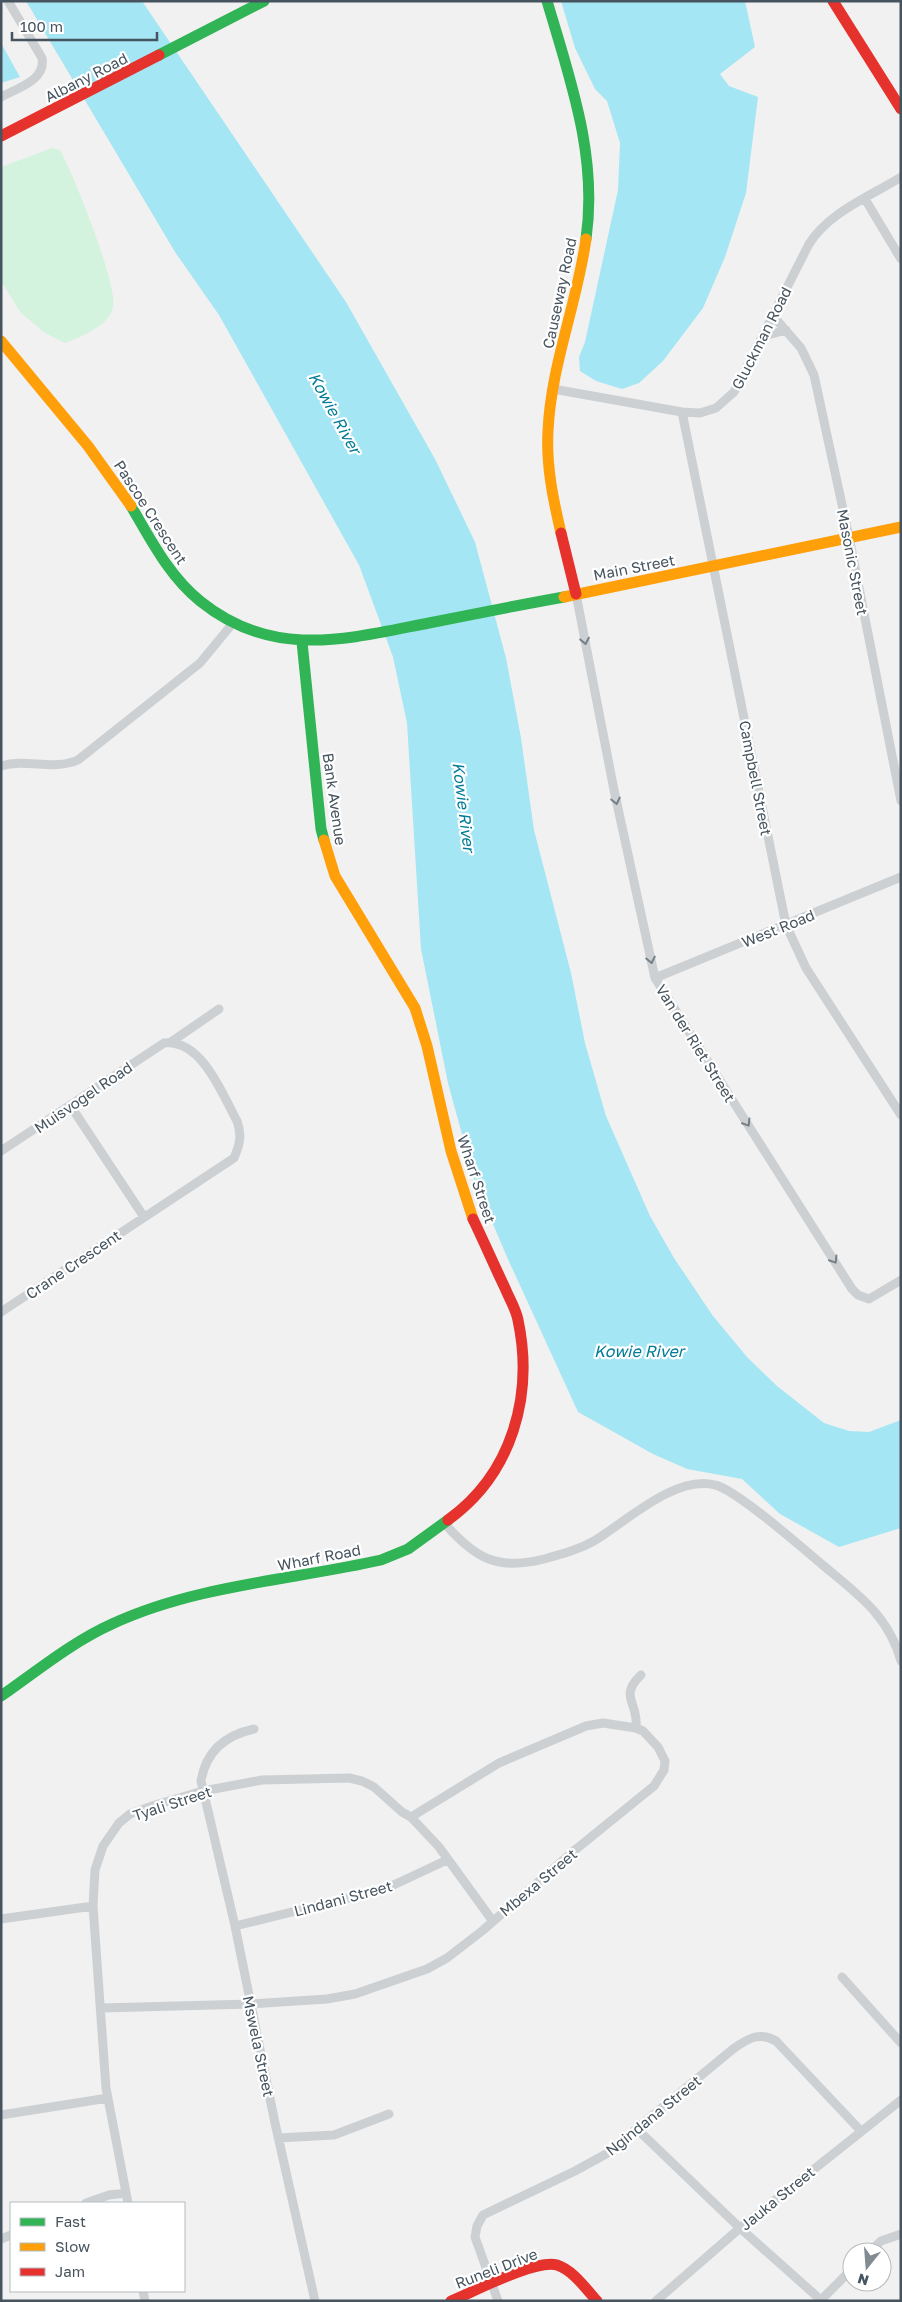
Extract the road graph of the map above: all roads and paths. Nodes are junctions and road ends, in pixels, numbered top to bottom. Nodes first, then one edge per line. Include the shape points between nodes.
1 (8, 1) edge
2 (264, 1) edge
3 (547, 1) edge
4 (833, 1) edge
5 (1, 97) edge
6 (901, 109) edge
7 (1, 136) edge
8 (901, 177) edge
9 (865, 199) junction
10 (901, 259) edge
11 (774, 317) junction
12 (786, 330) junction
13 (764, 336) junction
14 (1, 341) edge
15 (553, 389) junction
16 (682, 412) junction
17 (901, 527) edge
18 (849, 537) junction
19 (714, 567) junction
20 (576, 594) junction
21 (233, 623) junction
22 (373, 635) joint
23 (302, 642) junction
24 (1, 766) edge
25 (901, 801) edge
26 (901, 877) edge
27 (786, 925) junction
28 (655, 978) junction
29 (219, 1009) dead end
30 (420, 1026) joint
31 (168, 1042) junction
32 (70, 1105) junction
33 (901, 1115) edge
34 (1, 1151) edge
35 (144, 1217) junction
36 (901, 1280) edge
37 (1, 1312) edge
38 (521, 1335) joint
39 (445, 1524) junction
40 (901, 1661) edge
41 (640, 1675) dead end
42 (1, 1696) edge
43 (636, 1728) junction
44 (254, 1729) dead end
45 (203, 1791) junction
46 (412, 1817) junction
47 (447, 1860) junction
48 (93, 1906) junction
49 (1, 1919) edge
50 (492, 1920) junction
51 (235, 1926) junction
52 (842, 1977) dead end
53 (250, 2004) junction
54 (101, 2008) junction
55 (901, 2042) edge
56 (108, 2098) junction
57 (901, 2100) edge
58 (1, 2114) edge
59 (389, 2114) dead end
60 (638, 2130) junction
61 (860, 2130) junction
62 (278, 2138) junction
63 (126, 2193) junction
64 (89, 2202) edge
65 (128, 2202) edge
66 (740, 2228) junction
67 (901, 2234) edge
68 (881, 2242) edge
69 (842, 2279) edge
70 (492, 2284) junction
71 (822, 2300) edge
72 (315, 2301) edge
73 (452, 2301) edge
74 (498, 2301) edge
75 (597, 2301) edge
76 (656, 2301) edge

1 - 5 street via 42,58 44,67 34,78
2 - 7 street, Albany Road
3 - 15 street, Causeway Road via 583,126 590,192 587,237
4 - 6 street
8 - 9 street, Gluckman Road
9 - 10 street
9 - 11 street, Gluckman Road via 832,218 818,232
11 - 12 street, Masonic Street
11 - 13 street, Gluckman Road
12 - 13 street
12 - 18 street, Masonic Street via 801,348 814,375
13 - 16 street, Gluckman Road via 726,402 707,412
14 - 21 street, Pascoe Crescent via 108,472 178,580 208,607
15 - 16 street, Gluckman Road
15 - 20 street, Causeway Road via 548,466
16 - 19 street, Campbell Street
17 - 18 street, Main Street
18 - 19 street, Main Street
18 - 25 street, Masonic Street
19 - 20 street, Main Street
19 - 27 street, Campbell Street
20 - 22 street, Main Street
20 -> 28 street, Van der Riet Street
21 - 23 street, Pascoe Crescent via 267,636
21 - 24 street via 200,663 78,760 66,765 14,763
22 - 23 street, Pascoe Crescent
23 - 30 street, Bank Avenue via 321,829 330,864 415,1008
26 - 27 street, West Road
27 - 28 street, West Road
27 - 33 street, Campbell Street via 806,968
28 -> 36 street, Van der Riet Street via 852,1289 863,1298 877,1296
29 - 31 street, Muisvogel Road
30 - 38 street, Wharf Street via 465,1198 518,1318
31 - 32 street, Muisvogel Road
31 - 35 street, Crane Crescent via 192,1050 206,1066 237,1120 241,1139 234,1158
32 - 34 street, Muisvogel Road
32 - 35 street
35 - 37 street, Crane Crescent
38 - 39 street, Wharf Road via 521,1399 504,1458 481,1491
39 - 40 street via 461,1542 482,1557 495,1562 534,1561 585,1546 677,1489 696,1484 717,1485 767,1520 876,1611 896,1641
39 - 42 street, Wharf Road via 408,1549 381,1560 181,1599 111,1624 64,1651
41 - 43 street via 629,1691
43 - 46 street via 603,1723 586,1726 499,1763
43 - 50 street, Mbexa Street via 658,1747 665,1761 664,1770 654,1786
44 - 45 street, Mswela Street via 227,1739 214,1750 202,1773
45 - 46 street, Tyali Street via 262,1780 355,1779 374,1787
45 - 48 street, Tyali Street via 143,1809 119,1823 98,1857
45 - 51 street, Mswela Street
46 - 47 street, Tyali Street
47 - 50 street, Tyali Street
47 - 51 street, Lindani Street via 375,1892
48 - 49 street
48 - 54 street, Tyali Street
50 - 53 street, Mbexa Street via 447,1958 417,1974 340,1997
51 - 53 street, Mswela Street
52 - 55 street
53 - 54 street, Mbexa Street
53 - 62 street, Mswela Street
54 - 56 street, Tyali Street
56 - 58 street
56 - 63 street, Tyali Street
57 - 61 street, Jauka Street
59 - 62 street via 334,2135
60 - 61 street, Ngindana Street via 733,2049 748,2039 760,2036 776,2041
60 - 66 street
60 - 70 street, Ngindana Street via 586,2166 483,2215 475,2237
61 - 66 street, Jauka Street
62 - 72 street, Mswela Street
63 - 64 street
63 - 65 street, Tyali Street
66 - 71 street
66 - 76 street, Jauka Street
67 - 68 street
69 - 71 street
70 - 73 street, Runeli Drive
70 - 74 street, Ngindana Street
70 - 75 street, Runeli Drive via 551,2264 569,2273

